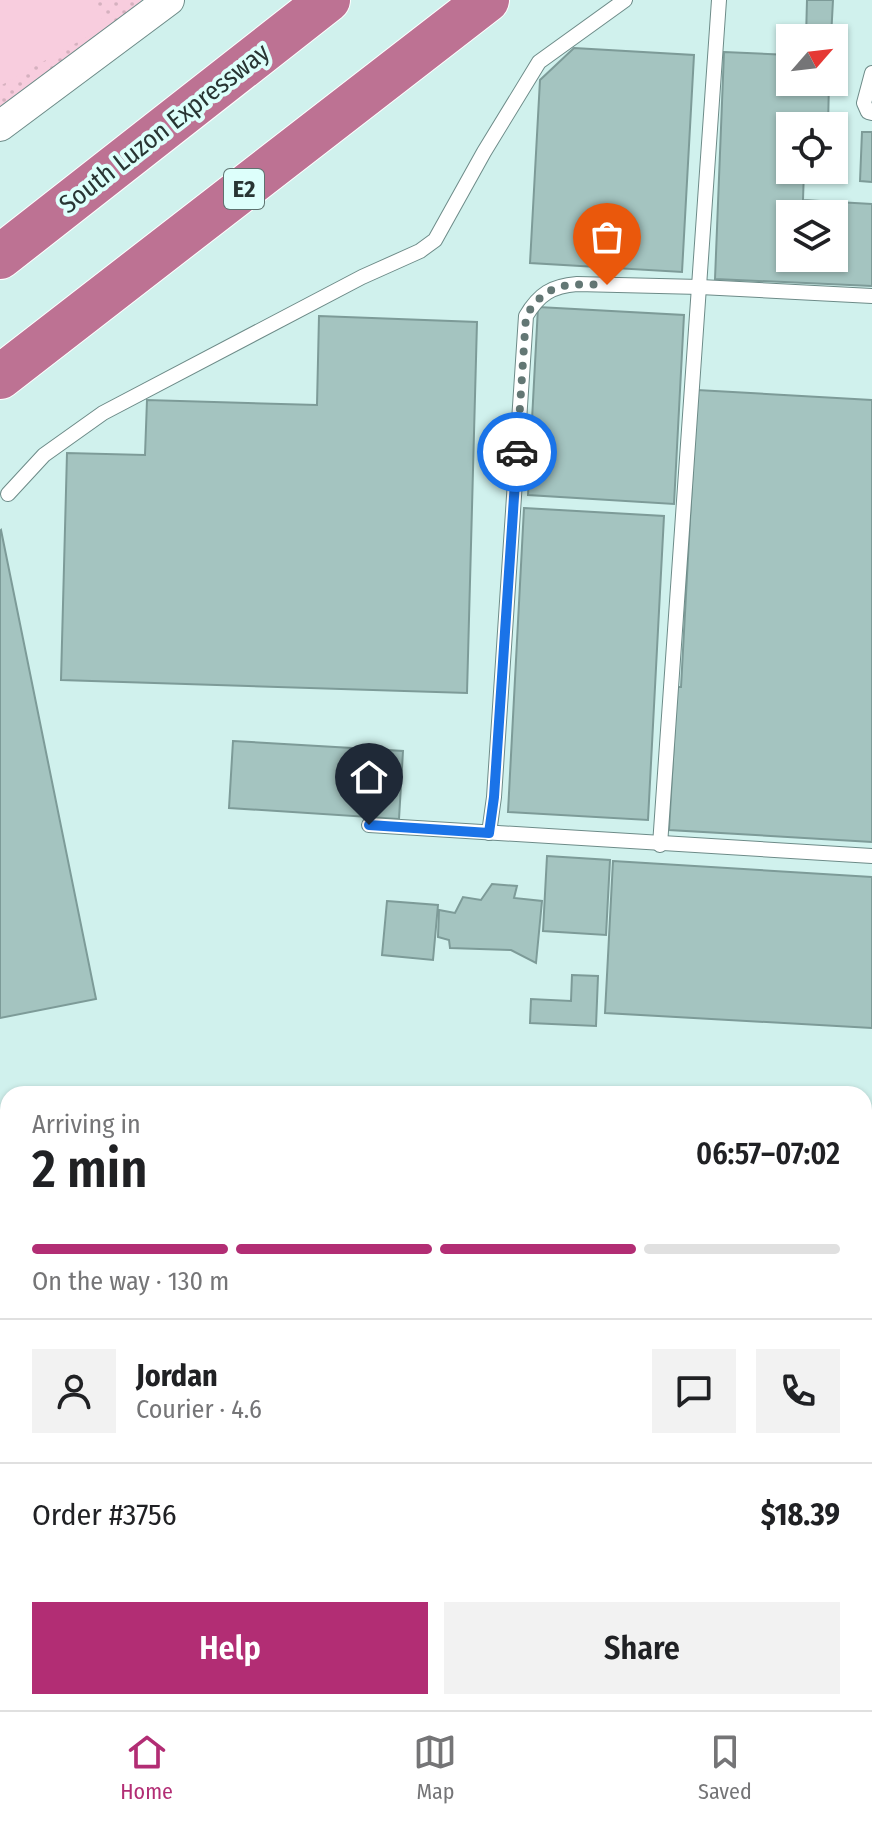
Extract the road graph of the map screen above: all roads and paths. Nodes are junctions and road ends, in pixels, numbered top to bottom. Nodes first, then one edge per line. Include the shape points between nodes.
1 (169, 0) edge
2 (328, 0) edge
3 (487, 0) edge
4 (625, 0) edge
5 (719, 0) edge
6 (872, 73) edge
7 (872, 113) edge
8 (0, 126) edge
9 (0, 257) edge
10 (700, 287) junction
11 (872, 296) edge
12 (0, 377) edge
13 (8, 494) dead end
14 (369, 825) dead end
15 (489, 833) junction
16 (660, 845) junction
17 (872, 856) edge

1 - 8 street
2 - 9 highway, South Luzon Expressway
3 - 12 highway, E2
4 - 13 lane via 539,62 435,240 103,413 44,455
5 - 10 lane
6 - 7 lane via 864,103
10 - 11 lane
10 - 15 lane via 557,286 535,301 526,316
10 - 16 lane
14 - 15 lane
15 - 16 lane
16 - 17 lane

